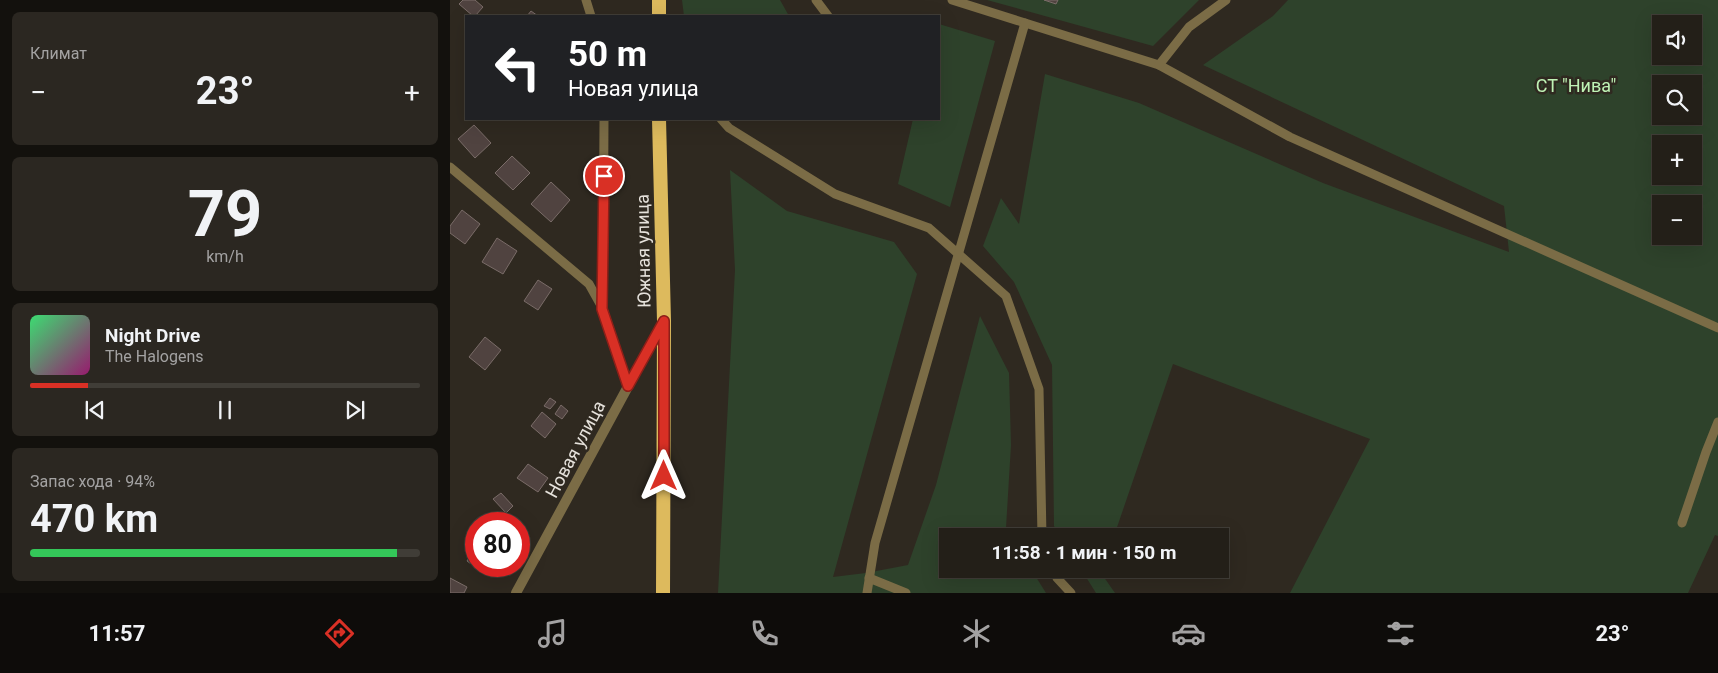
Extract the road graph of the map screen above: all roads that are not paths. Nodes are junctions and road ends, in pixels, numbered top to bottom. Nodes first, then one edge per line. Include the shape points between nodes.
1 (586, 0) edge
2 (659, 0) edge
3 (816, 0) edge
4 (952, 0) edge
5 (1226, 0) edge
6 (591, 15) edge
7 (659, 15) edge
8 (822, 15) edge
9 (827, 15) edge
10 (1025, 23) junction
11 (1159, 65) junction
12 (604, 120) edge
13 (661, 120) edge
14 (721, 120) edge
15 (450, 167) edge
16 (959, 253) junction
17 (602, 309) junction
18 (664, 321) junction
19 (1718, 328) edge
20 (628, 386) junction
21 (1718, 422) edge
22 (1682, 524) dead end
23 (1042, 528) edge
24 (870, 578) junction
25 (1057, 578) edge
26 (516, 593) edge
27 (664, 593) edge
28 (867, 593) edge
29 (906, 593) edge
30 (1071, 593) edge

1 - 6 lane
2 - 7 highway
3 - 8 lane
3 - 9 lane
4 - 10 lane
5 - 11 lane via 1189,26
10 - 11 lane
10 - 16 lane
11 - 19 lane via 1290,137
12 - 17 lane
13 - 18 highway, Южная улица
14 - 16 lane via 835,194 928,228
15 - 17 lane via 589,284
16 - 23 lane via 1006,296 1039,389
16 - 24 lane via 875,543
17 - 20 lane
18 - 20 street, Новая улица
18 - 27 highway, Южная улица
20 - 26 street, Новая улица
21 - 22 lane
24 - 28 lane
24 - 29 lane
25 - 30 lane

